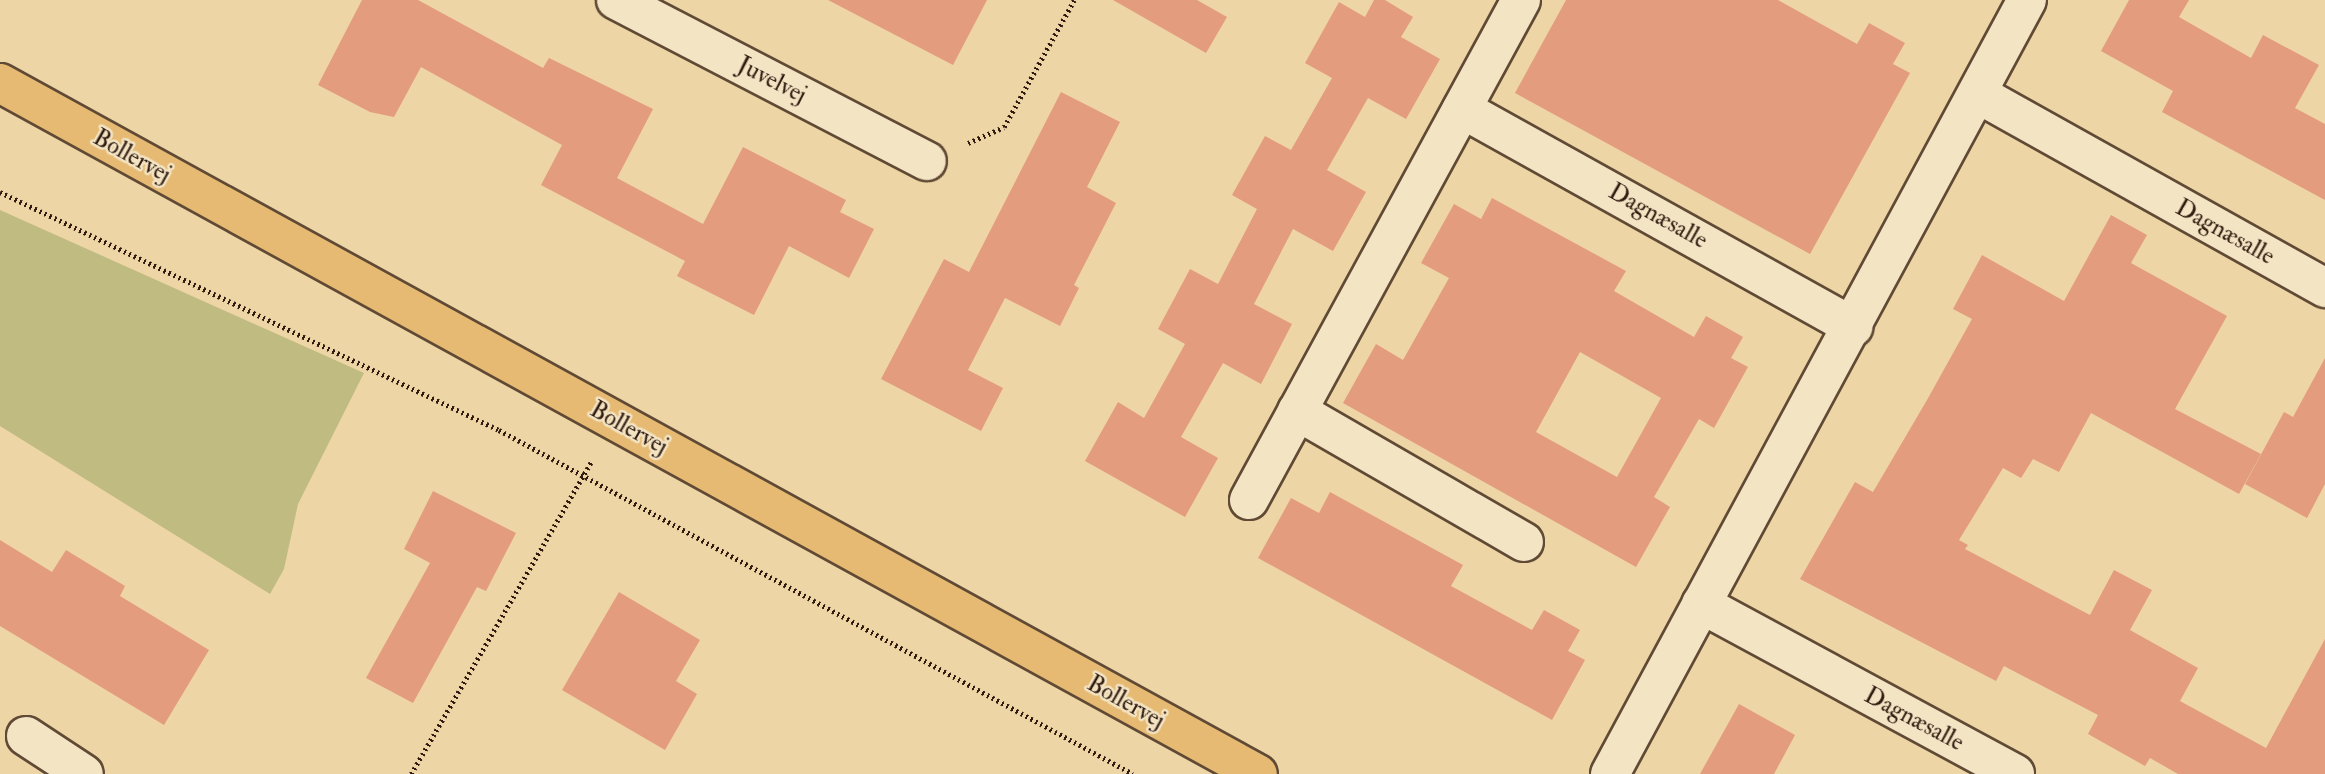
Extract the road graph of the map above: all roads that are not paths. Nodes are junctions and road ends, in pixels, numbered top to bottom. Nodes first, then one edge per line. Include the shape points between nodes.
1 (616, 0) edge
2 (1521, 0) edge
3 (2027, 0) edge
4 (0, 83) edge
5 (1978, 94) junction
6 (1462, 109) junction
7 (927, 161) road end
8 (2325, 288) edge
9 (1853, 327) junction
10 (1297, 411) junction
11 (1249, 500) dead end
12 (1524, 542) dead end
13 (1701, 604) junction
14 (26, 736) dead end
15 (84, 774) edge
16 (1258, 774) edge
17 (1610, 774) edge
18 (2015, 774) edge

1 - 7 street, Juvelvej
2 - 6 street
3 - 5 street
4 - 16 main road, Bollervej
5 - 8 street, Dagnæsalle
5 - 9 street
6 - 9 street, Dagnæsalle
6 - 10 street
9 - 13 street
10 - 11 street
10 - 12 street
13 - 17 street
13 - 18 street, Dagnæsalle
14 - 15 street

